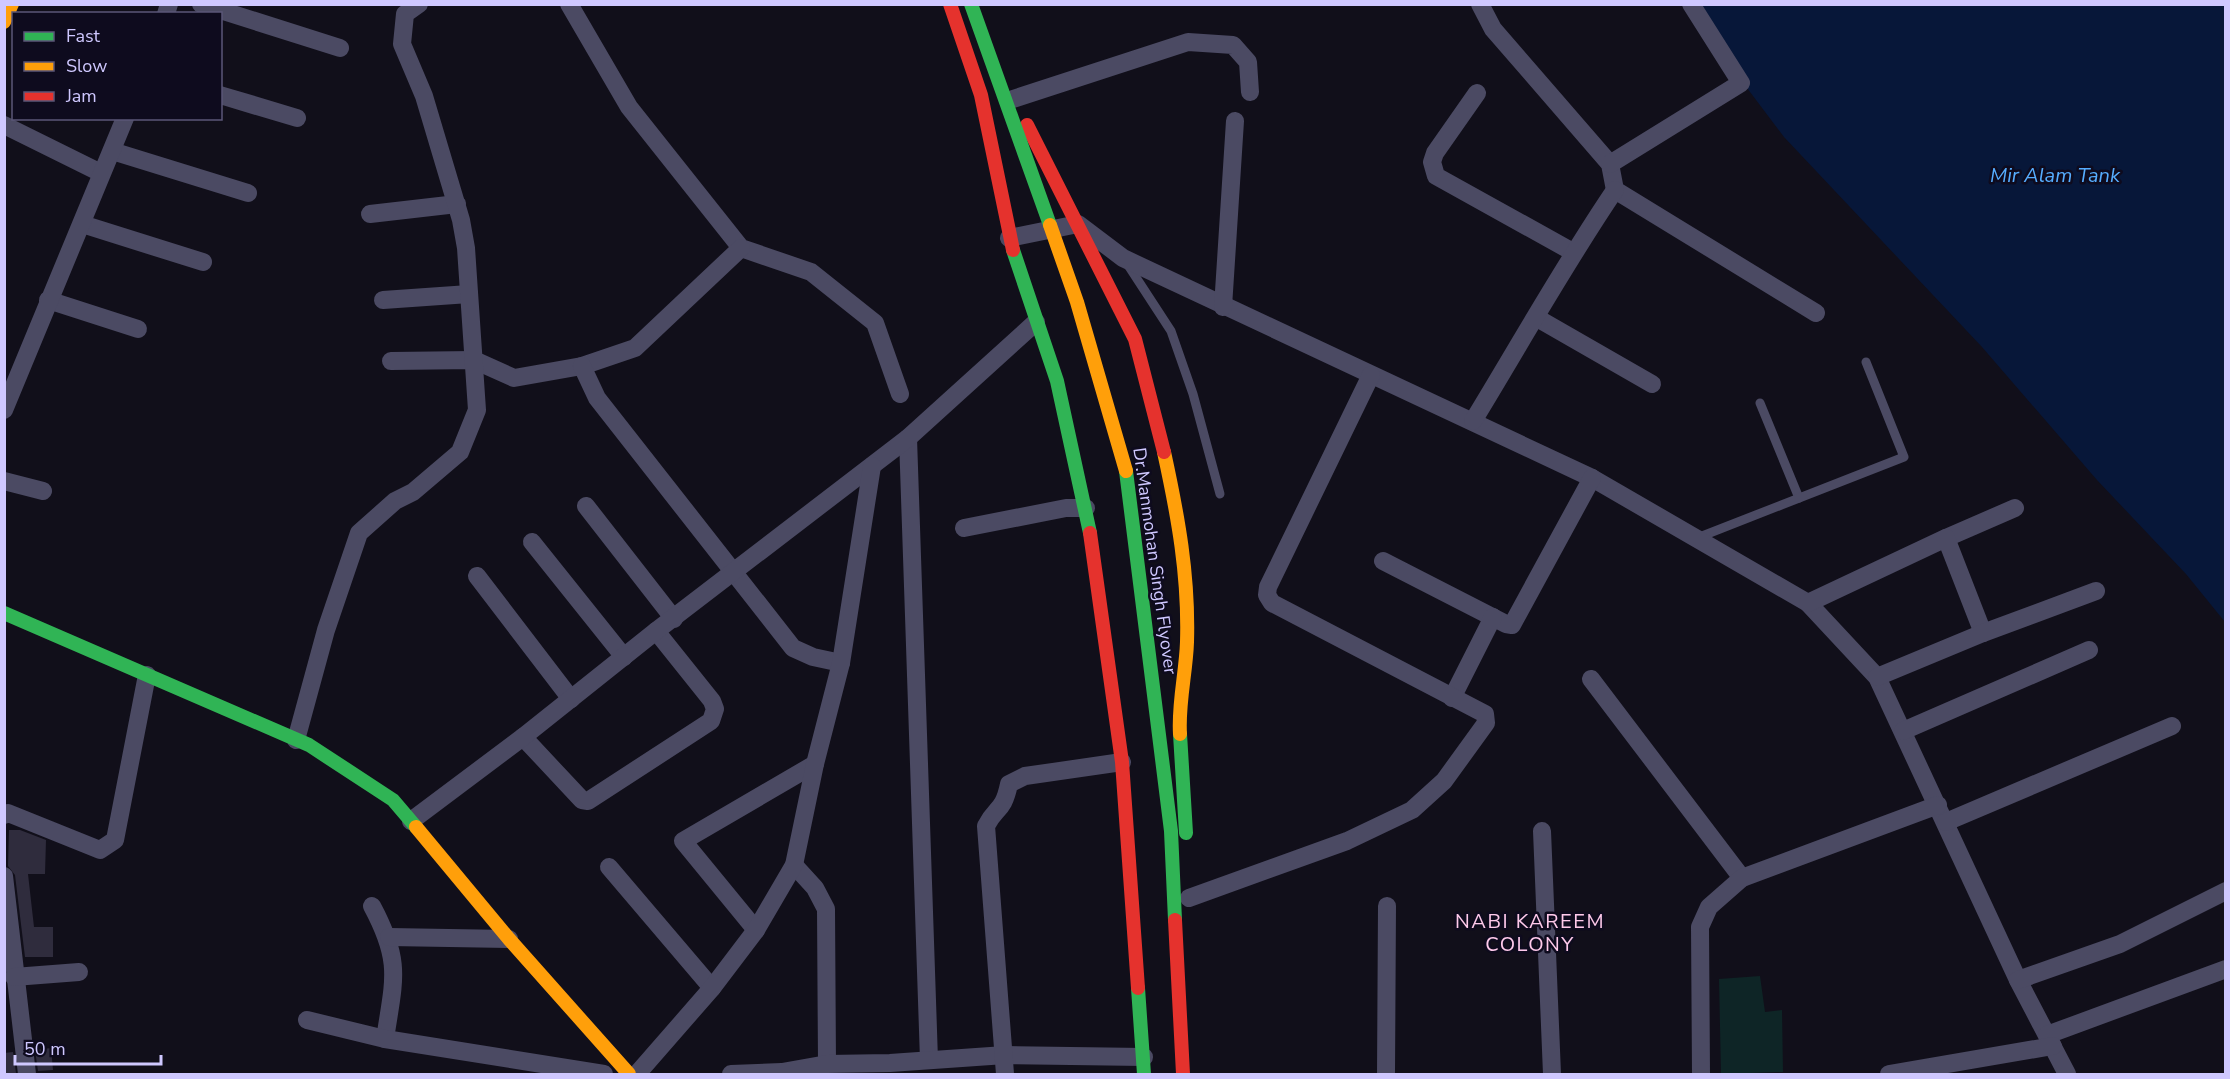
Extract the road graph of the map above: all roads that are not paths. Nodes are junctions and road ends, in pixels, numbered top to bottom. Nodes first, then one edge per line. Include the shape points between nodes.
1 (12, 4) edge
2 (201, 4) edge
3 (418, 4) edge
4 (569, 4) edge
5 (950, 4) edge
6 (959, 4) edge
7 (971, 4) edge
8 (981, 4) edge
9 (1480, 4) edge
10 (1691, 4) edge
11 (4, 22) edge
12 (340, 48) dead end
13 (1250, 92) dead end
14 (1477, 93) dead end
15 (222, 96) edge
16 (1013, 99) junction
17 (297, 118) dead end
18 (124, 120) edge
19 (1234, 121) dead end
20 (4, 125) edge
21 (112, 151) junction
22 (1008, 159) dead end
23 (1610, 164) junction
24 (101, 173) junction
25 (1615, 190) junction
26 (248, 193) dead end
27 (457, 204) junction
28 (370, 214) dead end
29 (1026, 214) dead end
30 (82, 224) junction
31 (1078, 224) junction
32 (1009, 238) junction
33 (1036, 247) dead end
34 (741, 248) junction
35 (1573, 252) junction
36 (1123, 258) junction
37 (203, 262) dead end
38 (469, 294) junction
39 (48, 300) junction
40 (383, 300) dead end
41 (1223, 307) junction
42 (1816, 313) dead end
43 (1537, 318) junction
44 (1036, 322) junction
45 (138, 329) dead end
46 (474, 360) junction
47 (391, 361) dead end
48 (1866, 362) dead end
49 (582, 366) junction
50 (1371, 375) junction
51 (1652, 384) dead end
52 (900, 394) dead end
53 (1760, 402) dead end
54 (4, 410) edge
55 (1473, 421) junction
56 (908, 438) junction
57 (872, 465) junction
58 (1592, 478) junction
59 (4, 481) edge
60 (43, 491) dead end
61 (1220, 494) dead end
62 (1800, 498) junction
63 (586, 506) dead end
64 (1086, 508) junction
65 (2015, 508) dead end
66 (964, 528) dead end
67 (1697, 538) junction
68 (1946, 538) junction
69 (532, 542) dead end
70 (1383, 561) dead end
71 (733, 571) junction
72 (477, 576) dead end
73 (2096, 591) dead end
74 (1808, 603) junction
75 (4, 613) edge
76 (1493, 617) junction
77 (674, 619) junction
78 (656, 631) junction
79 (1983, 633) junction
80 (2089, 650) dead end
81 (624, 657) junction
82 (841, 663) junction
83 (1135, 663) dead end
84 (147, 675) junction
85 (1876, 677) junction
86 (1591, 679) dead end
87 (1140, 698) dead end
88 (1452, 698) junction
89 (571, 699) junction
90 (2172, 726) dead end
91 (1902, 731) junction
92 (524, 737) junction
93 (296, 740) junction
94 (1122, 762) junction
95 (815, 764) junction
96 (1942, 813) junction
97 (4, 815) edge
98 (411, 821) junction
99 (1542, 831) dead end
100 (1187, 851) dead end
101 (794, 866) junction
102 (609, 867) dead end
103 (4, 876) edge
104 (1742, 878) junction
105 (2226, 891) edge
106 (1189, 898) dead end
107 (372, 906) dead end
108 (1387, 906) dead end
109 (756, 930) junction
110 (388, 937) junction
111 (509, 939) junction
112 (1191, 956) dead end
113 (2226, 969) edge
114 (79, 972) dead end
115 (14, 977) junction
116 (2018, 980) junction
117 (712, 988) junction
118 (307, 1020) dead end
119 (385, 1039) junction
120 (2050, 1041) junction
121 (1005, 1055) junction
122 (929, 1060) junction
123 (827, 1064) junction
124 (1144, 1066) edge
125 (890, 1069) edge
126 (782, 1073) edge
127 (27, 1074) edge
128 (604, 1074) edge
129 (628, 1074) edge
130 (637, 1074) edge
131 (731, 1074) edge
132 (1005, 1074) edge
133 (1183, 1074) edge
134 (1195, 1074) edge
135 (1386, 1074) edge
136 (1552, 1074) edge
137 (1701, 1074) edge
138 (1889, 1074) edge
139 (2067, 1074) edge

1 - 11 main road
2 - 12 street
3 - 27 street via 405,14 402,44 424,96
4 - 34 street via 629,107
5 - 32 main road via 981,95
6 - 22 main road
7 - 133 main road, Dr.Manmohan Singh Flyover, bridge via 1077,302 1124,458 1171,831
8 - 16 main road
9 - 23 street via 1493,28
10 - 23 street via 1741,83
13 - 16 street via 1248,62 1233,45 1188,42
14 - 35 street via 1435,153 1432,162 1436,176
15 - 17 street
16 - 31 main road
18 - 21 street
19 - 41 street
20 - 24 street
21 - 24 street
21 - 26 street
23 - 25 street
24 - 30 street
25 - 35 street
25 - 42 street
27 - 28 street
27 - 38 street via 466,248
29 - 33 main road
30 - 37 street
30 - 39 street
31 - 32 street
31 - 36 street
31 - 100 main road via 1135,339 1183,543 1187,643 1179,713
32 - 44 main road
34 - 49 street via 635,348
34 - 52 street via 811,272 875,322
35 - 43 street
36 - 41 street
36 - 61 lane via 1171,331 1200,415
38 - 40 street
38 - 46 street
39 - 45 street
39 - 54 street
41 - 50 street
43 - 51 street
43 - 55 street
44 - 56 street
44 - 64 main road via 1057,381
46 - 47 street
46 - 49 street via 514,378
46 - 93 street via 477,410 460,452 413,492 394,501 359,533 326,630
48 - 62 lane via 1904,457
49 - 71 street via 597,398
50 - 55 street
50 - 88 street via 1267,595 1272,603
53 - 62 lane
55 - 58 street
56 - 57 street
56 - 122 street
57 - 71 street
57 - 82 street
58 - 67 street
58 - 76 street via 1516,621 1506,624
59 - 60 street
62 - 67 lane
63 - 77 street
64 - 66 street via 1066,508
64 - 94 main road
65 - 68 street
67 - 74 street
68 - 74 street
68 - 79 street
69 - 81 street
70 - 76 street
71 - 77 street
71 - 82 street via 793,648
72 - 89 street
73 - 79 street
74 - 85 street
75 - 84 main road
76 - 88 street
77 - 78 street
78 - 81 street
78 - 92 street via 712,701 716,709 711,721 588,801 582,800
79 - 85 street
80 - 91 street
81 - 89 street
82 - 95 street
83 - 87 main road, Dr.Manmohan Singh Flyover
84 - 93 main road
84 - 97 street via 115,840 110,846 100,850 9,813
85 - 91 street
86 - 104 street
88 - 106 street via 1485,714 1486,723 1444,781 1412,810 1347,841
89 - 92 street
90 - 96 street
91 - 96 street
92 - 98 street
93 - 98 main road via 393,800
94 - 121 street via 1025,776 1009,784 1001,810 986,826
94 - 124 main road
95 - 101 street
95 - 109 street via 684,841
96 - 104 street
96 - 116 street
98 - 111 main road
99 - 136 street
101 - 109 street
101 - 123 street via 815,888 826,909
102 - 117 street
103 - 115 street
104 - 137 street via 1709,907 1700,927
105 - 116 street via 2120,944
107 - 110 street
108 - 135 street
109 - 117 street
110 - 111 street
110 - 119 street via 395,974
111 - 129 main road
112 - 134 main road
113 - 120 street
114 - 115 street
115 - 127 street
116 - 120 street
117 - 130 street
118 - 119 street
119 - 128 street
120 - 138 street
120 - 139 street
121 - 122 street
121 - 124 street
121 - 132 street
122 - 125 street
123 - 125 street
123 - 126 street
126 - 131 street

